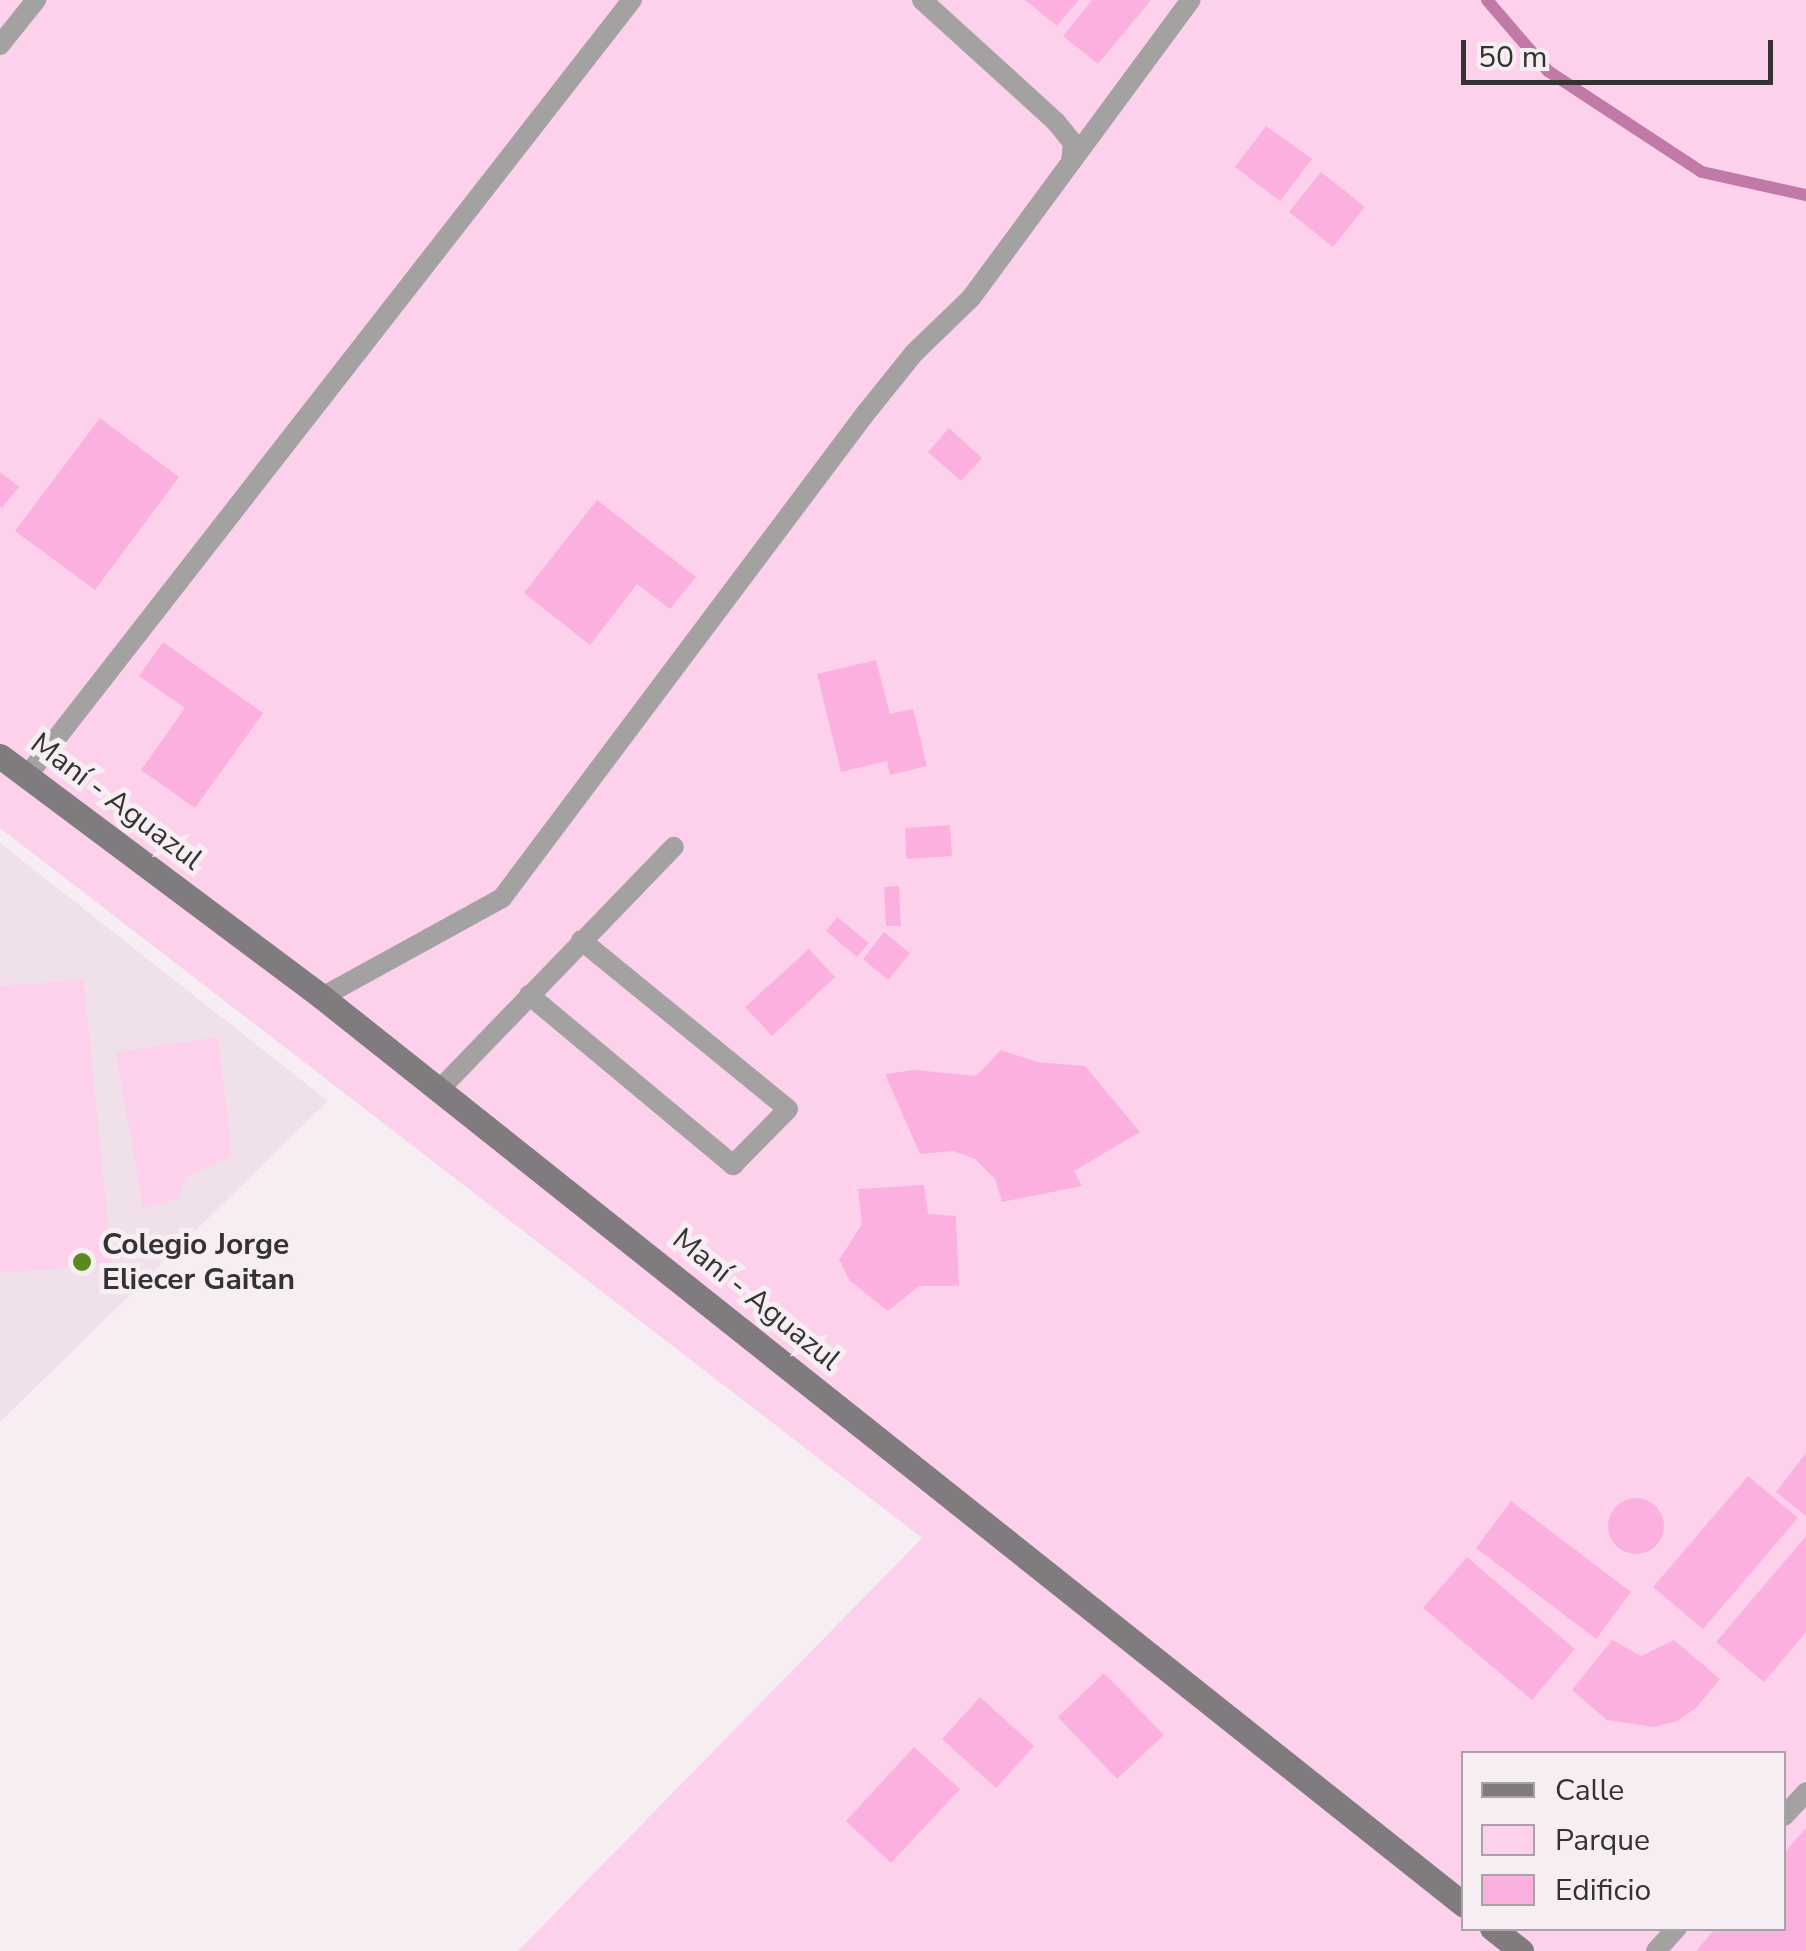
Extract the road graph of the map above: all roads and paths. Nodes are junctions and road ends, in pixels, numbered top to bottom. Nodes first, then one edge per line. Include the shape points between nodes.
1 (36, 0) edge
2 (632, 0) edge
3 (922, 0) edge
4 (1191, 0) edge
5 (0, 45) edge
6 (1071, 162) junction
7 (0, 756) edge
8 (27, 776) junction
9 (674, 848) dead end
10 (581, 940) junction
11 (529, 995) junction
12 (322, 997) junction
13 (440, 1090) junction
14 (1806, 1792) edge
15 (1786, 1814) edge
16 (1461, 1904) edge
17 (1496, 1931) edge
18 (1675, 1931) edge
19 (1521, 1951) edge
20 (1656, 1951) edge

1 - 5 lane
2 - 8 lane
3 - 6 lane via 1056,122 1073,143
4 - 6 lane
6 - 12 lane via 971,298 865,414 502,898
7 - 8 street, Maní - Aguazul
8 - 12 street, Maní - Aguazul
9 - 10 lane
10 - 11 lane
10 - 11 lane via 788,1109 732,1166
11 - 13 lane
12 - 13 street, Maní - Aguazul
13 - 16 street, Maní - Aguazul
14 - 15 lane
17 - 19 street
18 - 20 lane

